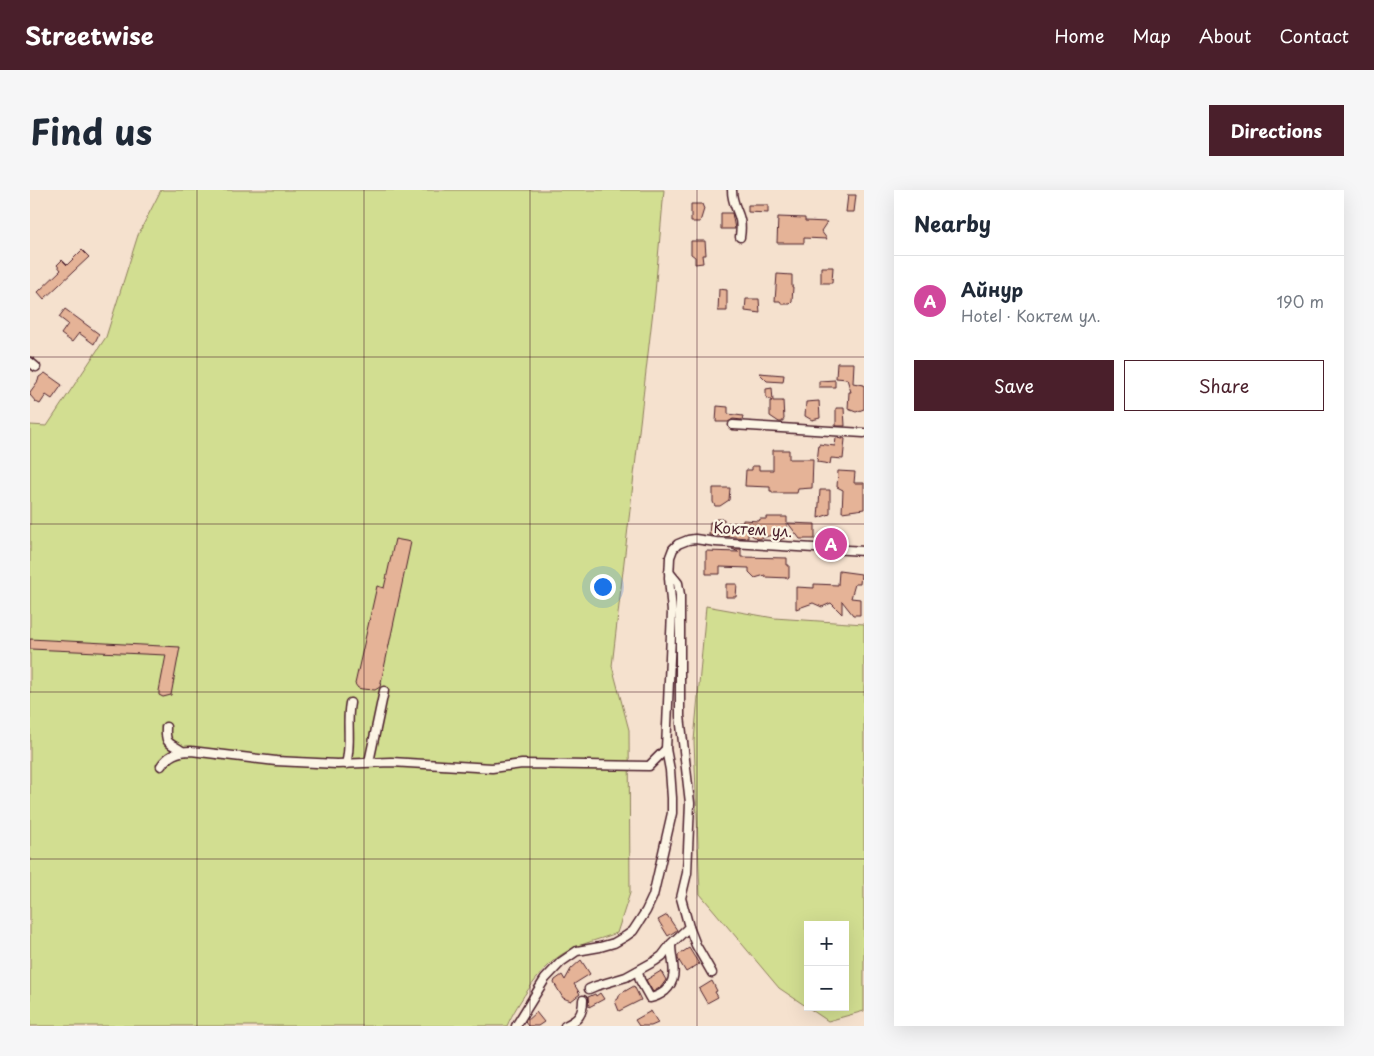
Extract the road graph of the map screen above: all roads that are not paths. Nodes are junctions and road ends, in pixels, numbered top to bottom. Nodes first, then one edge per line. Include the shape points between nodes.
1 (732, 190) edge
2 (740, 237) dead end
3 (733, 426) dead end
4 (864, 433) edge
5 (864, 551) edge
6 (669, 572) junction
7 (384, 690) dead end
8 (350, 703) dead end
9 (166, 728) dead end
10 (666, 749) junction
11 (182, 751) junction
12 (369, 762) junction
13 (346, 764) junction
14 (161, 766) dead end
15 (689, 927) junction
16 (671, 944) junction
17 (638, 971) junction
18 (712, 973) dead end
19 (589, 990) dead end
20 (583, 1000) dead end
21 (516, 1026) edge
22 (565, 1026) edge

1 - 2 street via 741,218
3 - 4 street
5 - 6 street, Коктем ул. via 688,540 673,549
6 - 10 street via 672,612
6 - 15 street via 678,583 680,595 680,716 690,803 687,873 681,898
7 - 12 street
8 - 13 street
9 - 11 street via 166,740
10 - 12 street via 649,766 538,763 492,768
10 - 21 street via 672,813 653,896 646,911 626,936 600,947 577,951 561,962 545,979
11 - 13 street via 276,761
11 - 14 street
12 - 13 street
15 - 16 street
15 - 18 street
16 - 17 street via 662,956
16 - 17 street via 674,978 661,994 650,998
17 - 19 street
20 - 22 street via 580,1017

